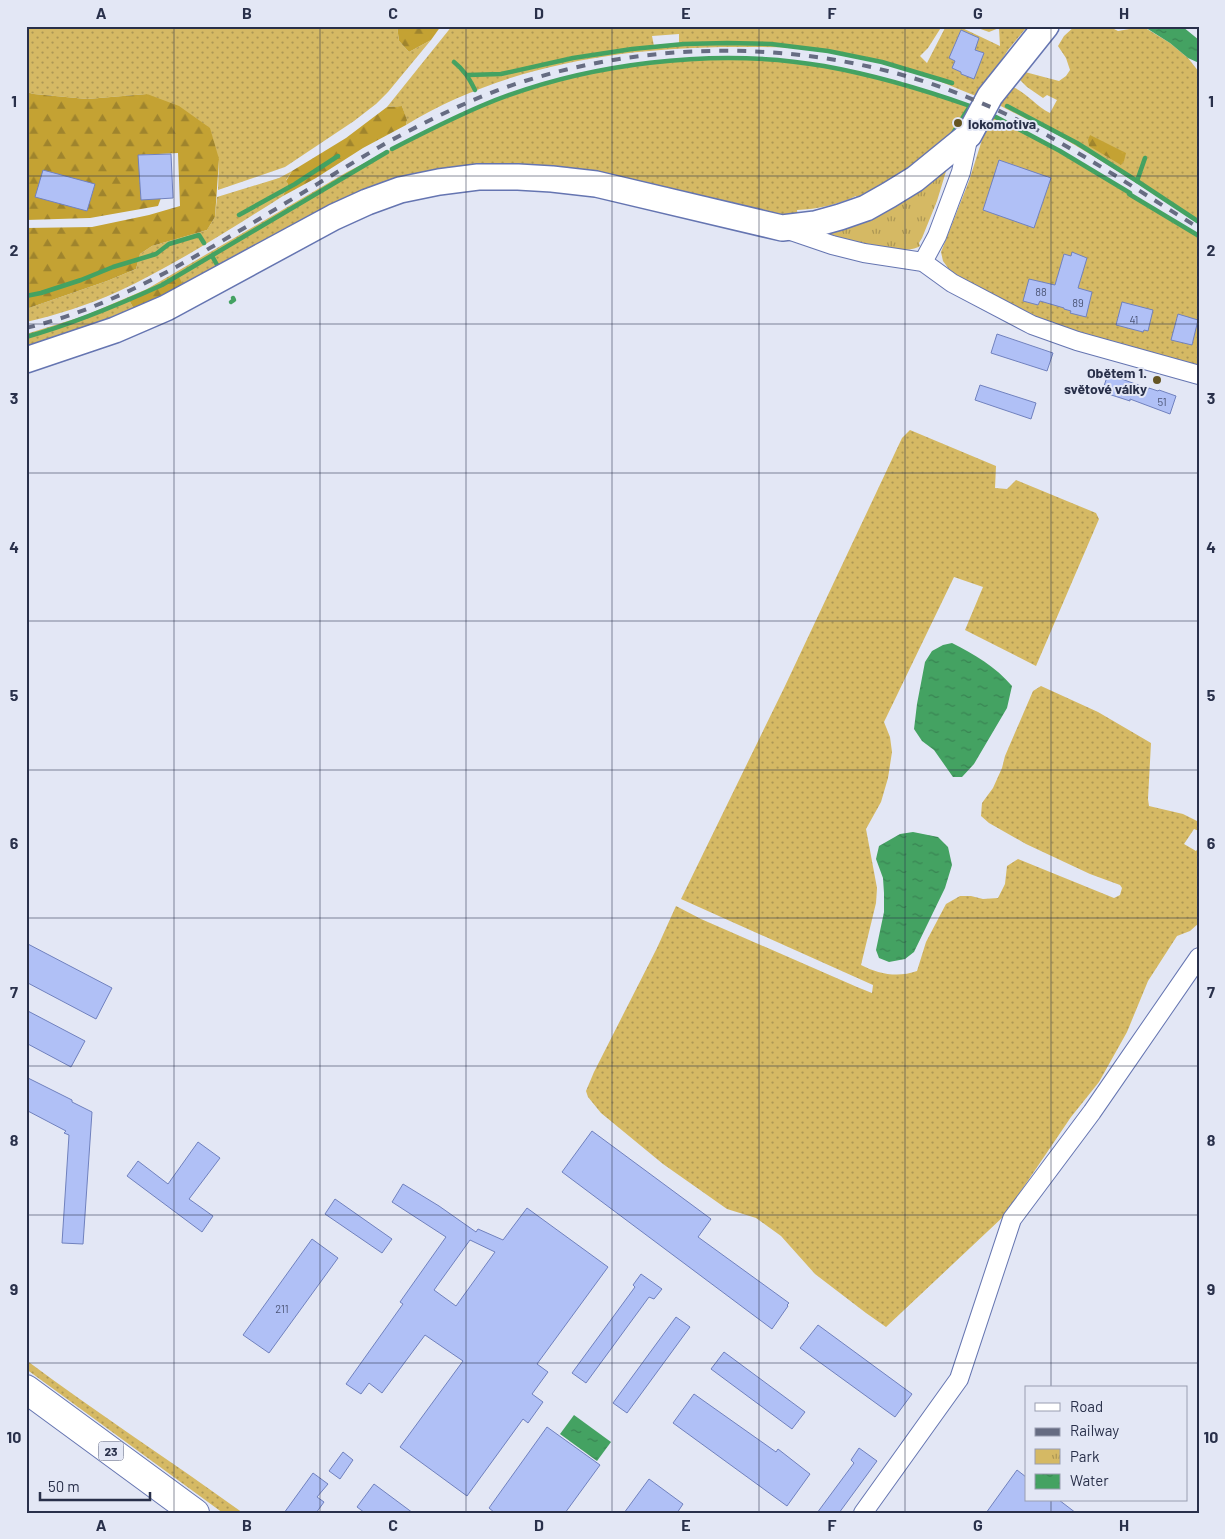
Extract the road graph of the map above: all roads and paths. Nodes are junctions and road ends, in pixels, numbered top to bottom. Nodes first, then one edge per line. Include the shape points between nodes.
1 (1046, 26) edge
2 (968, 135) junction
3 (782, 228) junction
4 (923, 262) junction
5 (26, 360) edge
6 (1199, 375) edge
7 (1199, 957) edge
8 (26, 1389) edge
9 (195, 1513) edge
10 (863, 1513) edge

1 - 2 street via 990,96
2 - 3 street via 915,179 866,208 815,224
2 - 4 street via 961,172 937,236
3 - 4 street via 864,253
3 - 5 street via 596,184 518,177 478,177 440,182 400,190 368,202 334,217 166,308 115,330
4 - 6 street via 952,283 1032,325
7 - 10 street via 1092,1112 1012,1218 959,1379
8 - 9 main road, 23

